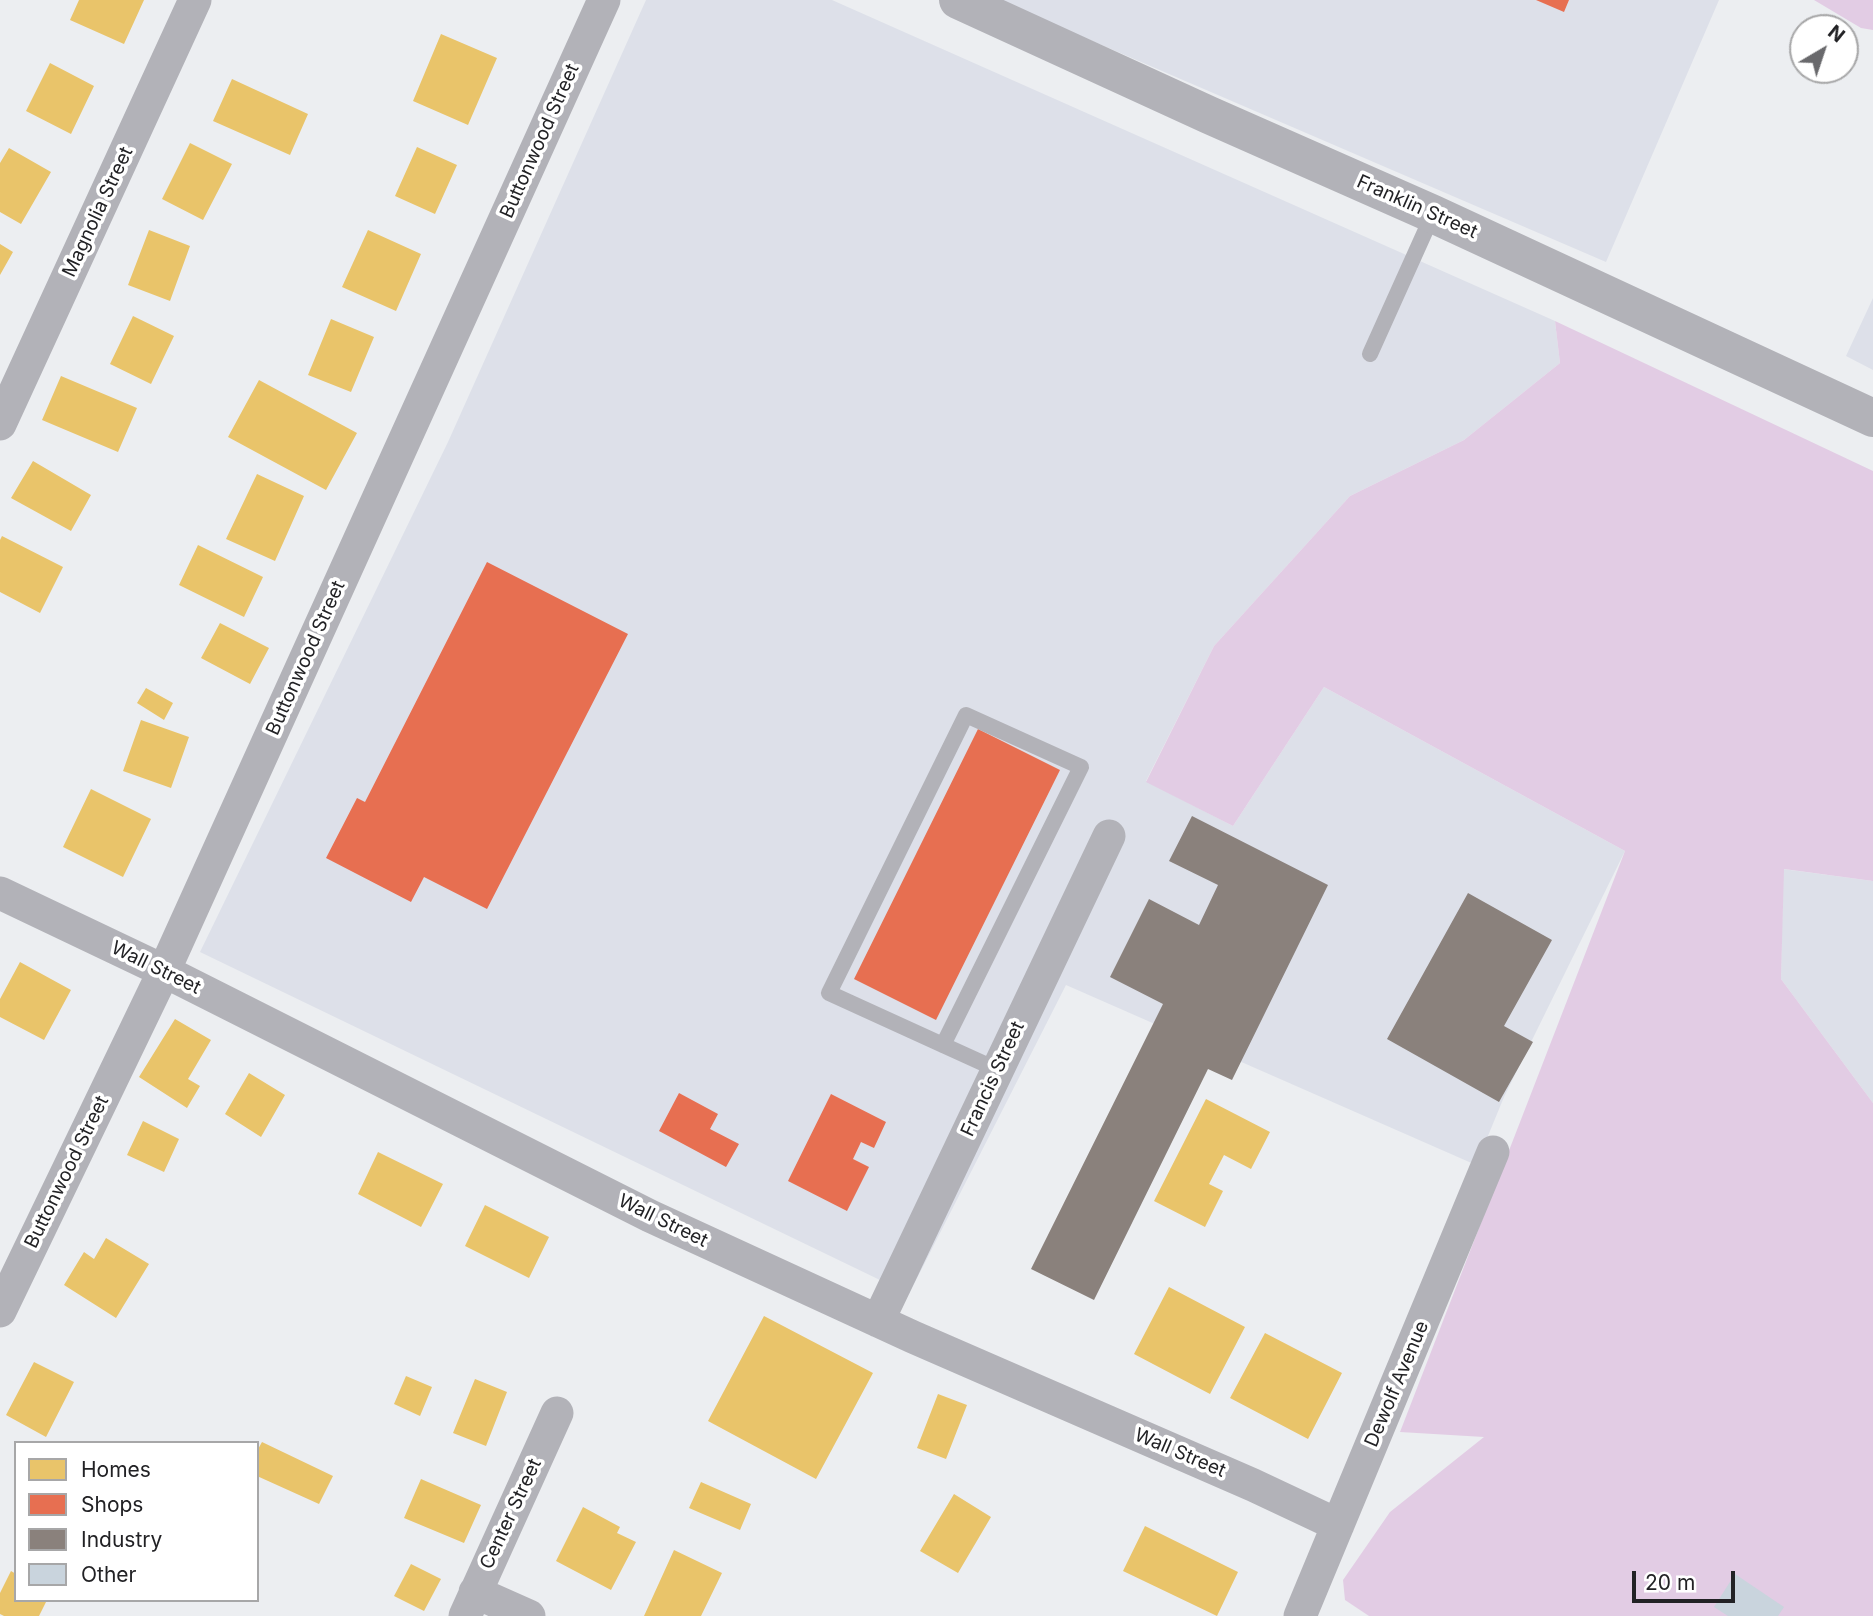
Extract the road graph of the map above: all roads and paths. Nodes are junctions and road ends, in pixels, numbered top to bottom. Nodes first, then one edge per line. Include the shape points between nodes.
1 (195, 0) edge
2 (604, 0) edge
3 (958, 0) edge
4 (1433, 214) junction
5 (1370, 354) dead end
6 (1873, 418) edge
7 (0, 424) edge
8 (1109, 836) dead end
9 (0, 893) edge
10 (164, 971) junction
11 (943, 1045) junction
12 (998, 1070) junction
13 (1493, 1152) dead end
14 (0, 1311) edge
15 (878, 1321) junction
16 (557, 1413) dead end
17 (1338, 1525) junction
18 (470, 1604) edge
19 (529, 1616) edge
20 (1300, 1616) edge

1 - 7 street, Magnolia Street
2 - 10 street, Buttonwood Street
3 - 4 street, Franklin Street
4 - 5 lane
4 - 6 street, Franklin Street
8 - 12 street, Francis Street
9 - 10 street, Wall Street
10 - 14 street, Buttonwood Street
10 - 15 street, Wall Street via 650,1216
11 - 11 lane via 829,993 966,715 1081,767
11 - 12 lane
12 - 15 street, Francis Street
13 - 17 street, Dewolf Avenue
15 - 17 street, Wall Street
16 - 18 street, Center Street
17 - 20 street, Dewolf Avenue
18 - 19 street

